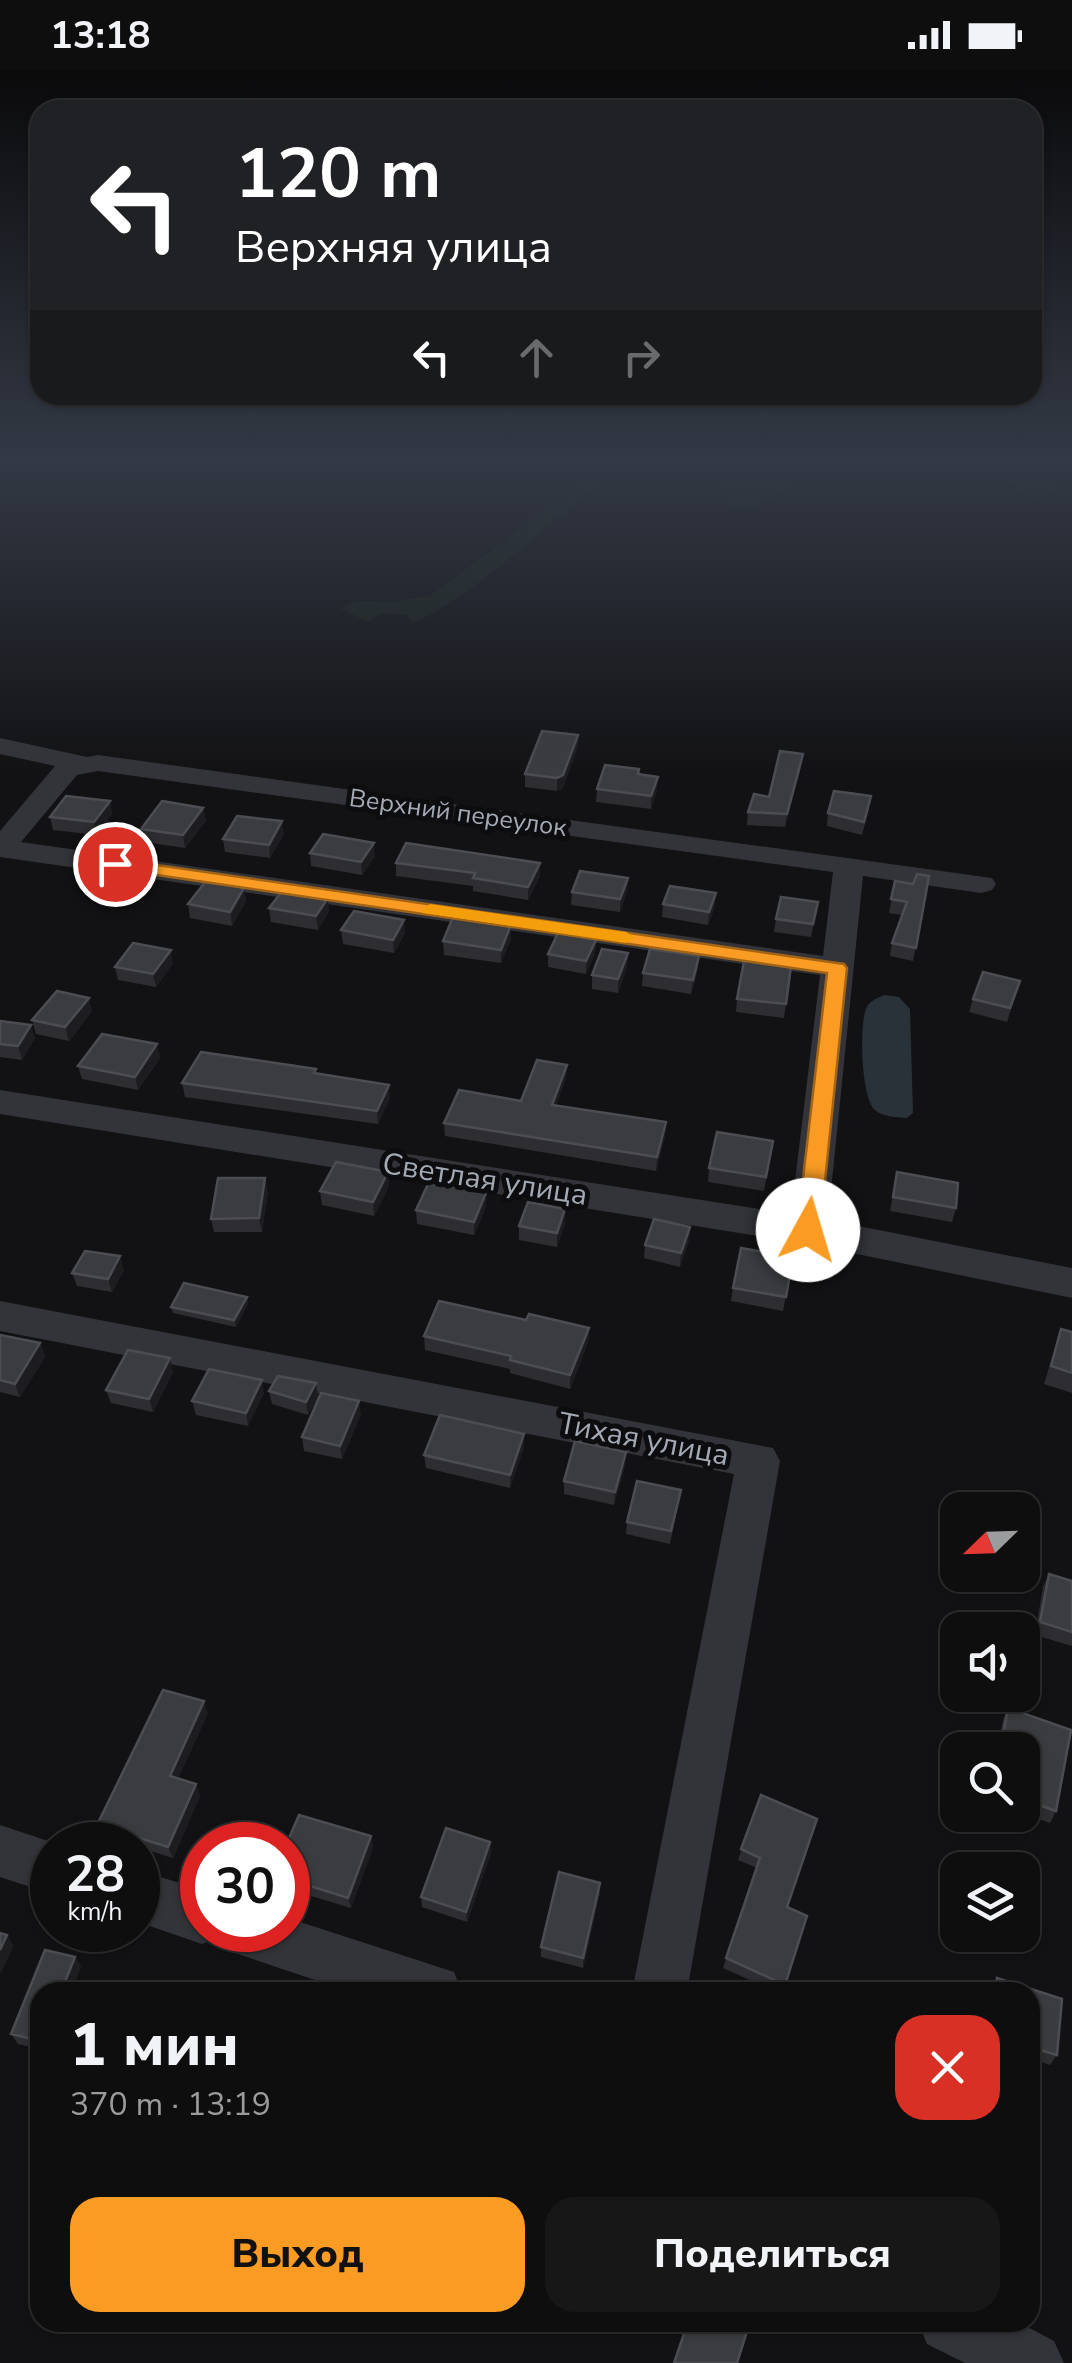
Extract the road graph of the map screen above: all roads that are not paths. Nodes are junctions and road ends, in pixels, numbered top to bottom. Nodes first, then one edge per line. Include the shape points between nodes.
1 (0, 746) edge
2 (82, 764) junction
3 (0, 848) edge
4 (849, 865) junction
5 (981, 884) dead end
6 (837, 968) junction
7 (0, 1102) edge
8 (808, 1230) junction
9 (1072, 1283) edge
10 (0, 1316) edge
11 (0, 1851) edge
12 (30, 1861) edge
13 (310, 1952) edge
14 (403, 1982) edge
15 (662, 1982) edge
16 (969, 2332) edge
17 (1032, 2363) edge

1 - 2 street, Верхний переулок
2 - 3 street via 68,768
2 - 4 street, Верхний переулок
3 - 6 street
4 - 5 street, Верхний переулок
4 - 6 street
6 - 8 street
7 - 8 street, Светлая улица
8 - 9 street, Светлая улица
10 - 15 street, Тихая улица via 758,1461
11 - 12 street
13 - 14 street
16 - 17 street

